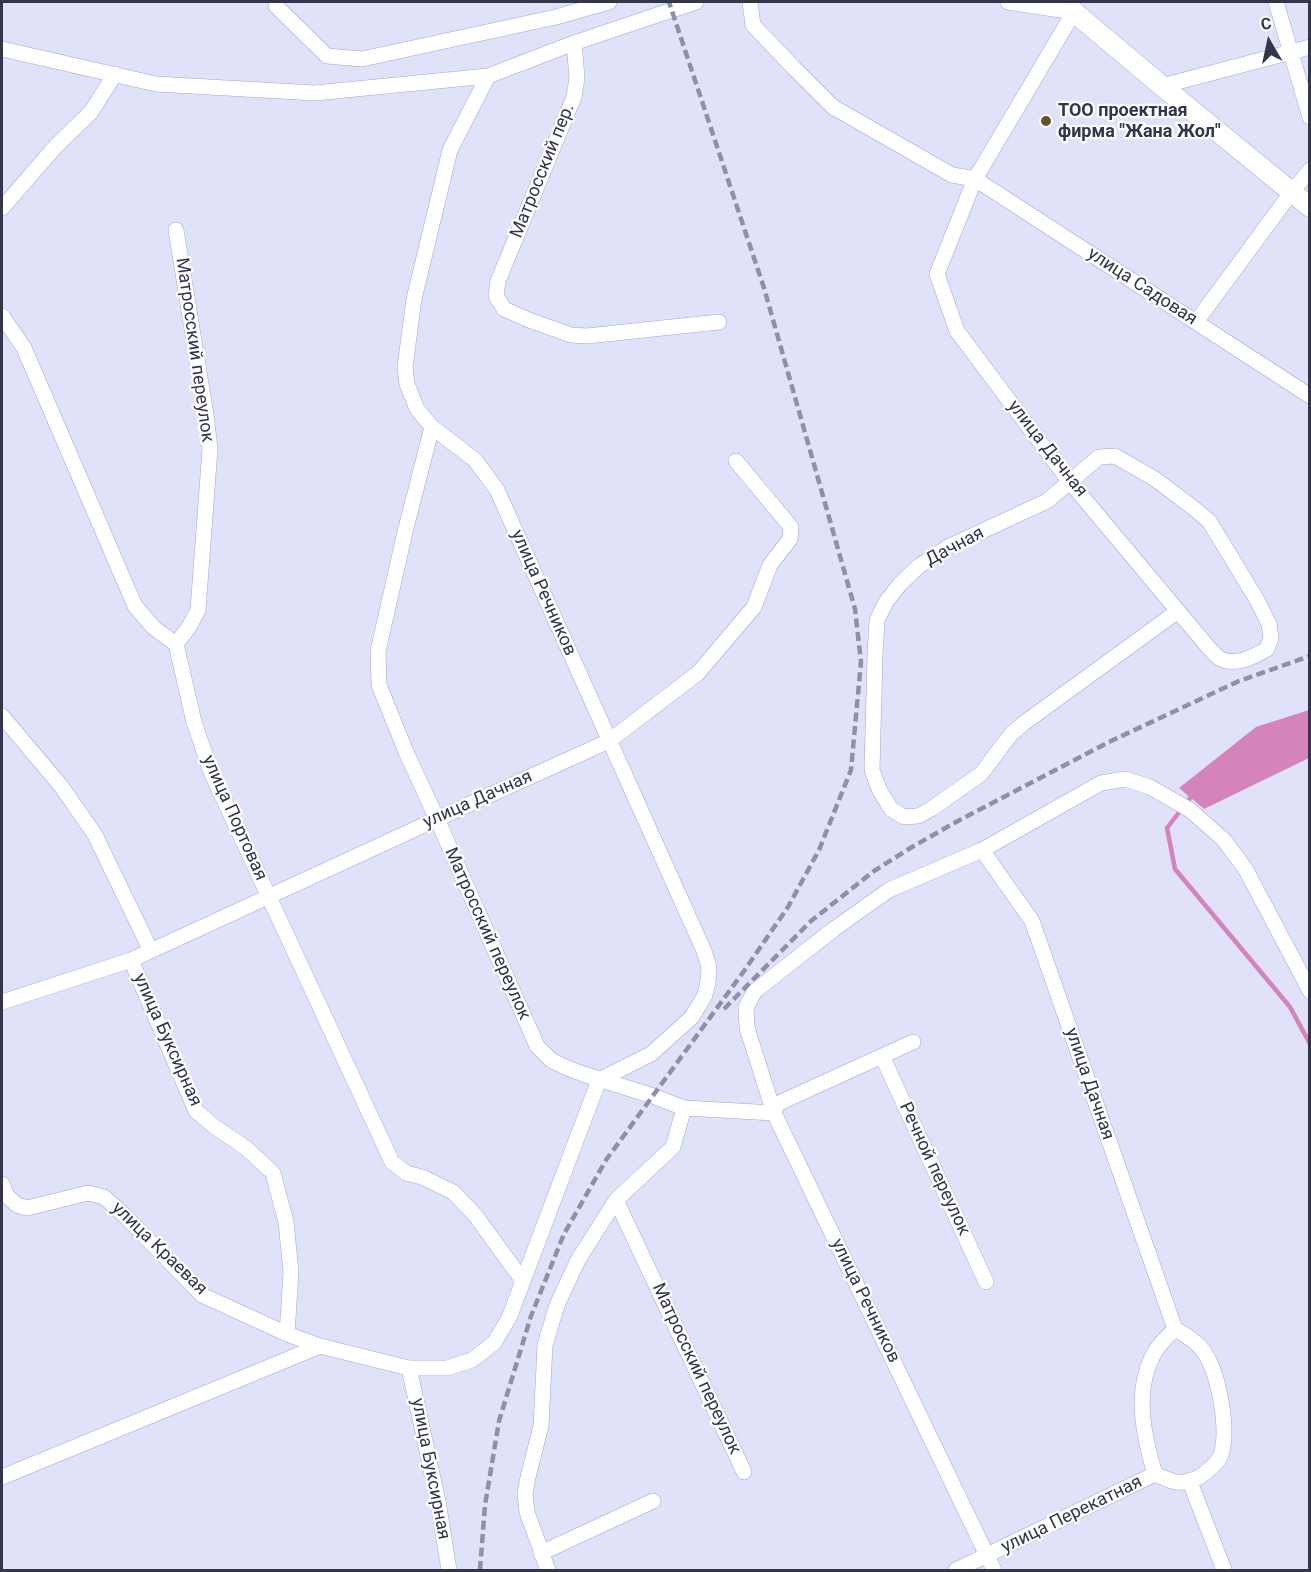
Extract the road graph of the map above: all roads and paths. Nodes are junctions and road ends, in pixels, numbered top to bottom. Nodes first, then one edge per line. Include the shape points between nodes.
1 (609, 2) edge
2 (649, 2) edge
3 (694, 2) edge
4 (750, 2) edge
5 (1008, 2) edge
6 (1276, 2) edge
7 (276, 6) dead end
8 (1071, 7) edge
9 (662, 12) junction
10 (574, 43) junction
11 (1310, 47) edge
12 (2, 49) edge
13 (1291, 52) junction
14 (115, 74) junction
15 (488, 76) junction
16 (1162, 86) junction
17 (1310, 117) edge
18 (1310, 170) edge
19 (975, 179) junction
20 (1291, 193) junction
21 (1310, 207) edge
22 (2, 208) edge
23 (176, 230) dead end
24 (2, 316) edge
25 (719, 322) dead end
26 (1197, 322) junction
27 (1310, 396) edge
28 (432, 427) junction
29 (736, 461) dead end
30 (1070, 482) junction
31 (1179, 611) junction
32 (176, 644) junction
33 (2, 716) edge
34 (609, 741) junction
35 (437, 819) junction
36 (982, 850) junction
37 (269, 896) junction
38 (151, 951) junction
39 (131, 960) junction
40 (1310, 991) edge
41 (2, 1002) edge
42 (914, 1042) dead end
43 (882, 1056) junction
44 (599, 1080) junction
45 (684, 1108) junction
46 (774, 1113) junction
47 (3, 1193) edge
48 (616, 1200) junction
49 (523, 1281) junction
50 (986, 1282) dead end
51 (1175, 1329) junction
52 (287, 1335) junction
53 (321, 1346) junction
54 (410, 1368) junction
55 (744, 1472) dead end
56 (1155, 1474) junction
57 (2, 1477) edge
58 (1190, 1482) junction
59 (653, 1501) dead end
60 (541, 1553) junction
61 (988, 1556) junction
62 (449, 1570) edge
63 (548, 1570) edge
64 (956, 1570) edge
65 (994, 1570) edge
66 (1224, 1570) edge

1 - 7 street via 362,59 327,56
2 - 9 street
3 - 9 street
4 - 19 street, улица Садовая via 753,25 833,107 952,175
5 - 8 street
6 - 13 street
8 - 16 main road
8 - 19 street
9 - 10 street
10 - 15 street
10 - 25 street, Матросский пер. via 574,97 498,281 496,296 504,309 529,320 587,336
11 - 13 street
12 - 14 street
13 - 16 street
13 - 17 street
14 - 15 street via 156,84 315,93
14 - 22 street via 91,112
15 - 28 street, улица Речников via 450,150 414,299 405,367 407,384 417,409
16 - 20 main road
18 - 20 street
19 - 26 street, улица Садовая
19 - 30 street, улица Дачная via 937,274 957,331
20 - 21 main road
20 - 26 street
23 - 32 street, Матросский переулок via 210,449 198,610
24 - 32 street via 24,348 135,606 154,628
26 - 27 street, улица Садовая
28 - 34 street, улица Речников via 475,460 497,490
28 - 35 street, Матросский переулок via 378,651 379,685
29 - 34 street, улица Дачная via 791,527 790,539 770,565 754,607 698,673
30 - 31 street, улица Дачная
30 - 31 street, Дачная via 1099,458 1115,456 1191,506 1209,521 1257,600 1271,638 1267,649 1252,658 1236,662 1219,658
30 - 31 street, Дачная via 1047,501 948,547 919,566 886,602 878,621 875,655 872,770 891,809 904,817 918,816 931,809 981,774 1024,723
32 - 37 street, улица Портовая via 194,722 211,772
33 - 38 street, улица Буксирная via 96,835
34 - 35 street, улица Дачная
34 - 44 street, улица Речников via 709,967 705,995 692,1017 651,1054
35 - 37 street, улица Дачная
35 - 44 street, Матросский переулок via 537,1046 551,1060
36 - 40 street via 1101,783 1125,779 1150,787 1190,810 1224,840 1246,870
36 - 46 street, улица Речников via 889,890 755,991 746,1006 747,1028
36 - 51 street, улица Дачная via 1032,921
37 - 38 street, улица Дачная
37 - 49 street, улица Портовая via 392,1162 406,1173 453,1192 475,1215
38 - 39 street, улица Дачная
39 - 41 street, улица Дачная
39 - 52 street, улица Буксирная via 196,1111 273,1173 286,1222 291,1272
42 - 43 street
43 - 46 street via 779,1103
43 - 50 street, Речной переулок
44 - 45 street, Матросский переулок
44 - 49 street, улица Краевая
45 - 46 street
45 - 48 street via 673,1147
46 - 61 street, улица Речников
47 - 52 street, улица Краевая via 16,1205 27,1208 88,1193 104,1197 202,1294
48 - 55 street, Матросский переулок
48 - 60 street via 578,1260 557,1305 545,1345 541,1426 525,1494
49 - 54 street, улица Краевая via 494,1343 472,1360 447,1368
51 - 56 street via 1157,1348 1146,1371 1141,1404 1146,1447
51 - 58 street via 1203,1352 1222,1409 1221,1457 1205,1474
52 - 53 street, улица Краевая
53 - 54 street, улица Краевая
53 - 57 street
54 - 62 street, улица Буксирная
56 - 58 street via 1175,1482
56 - 61 street, улица Перекатная
58 - 66 street
59 - 60 street
60 - 63 street
61 - 64 street, улица Перекатная
61 - 65 street, улица Речников

